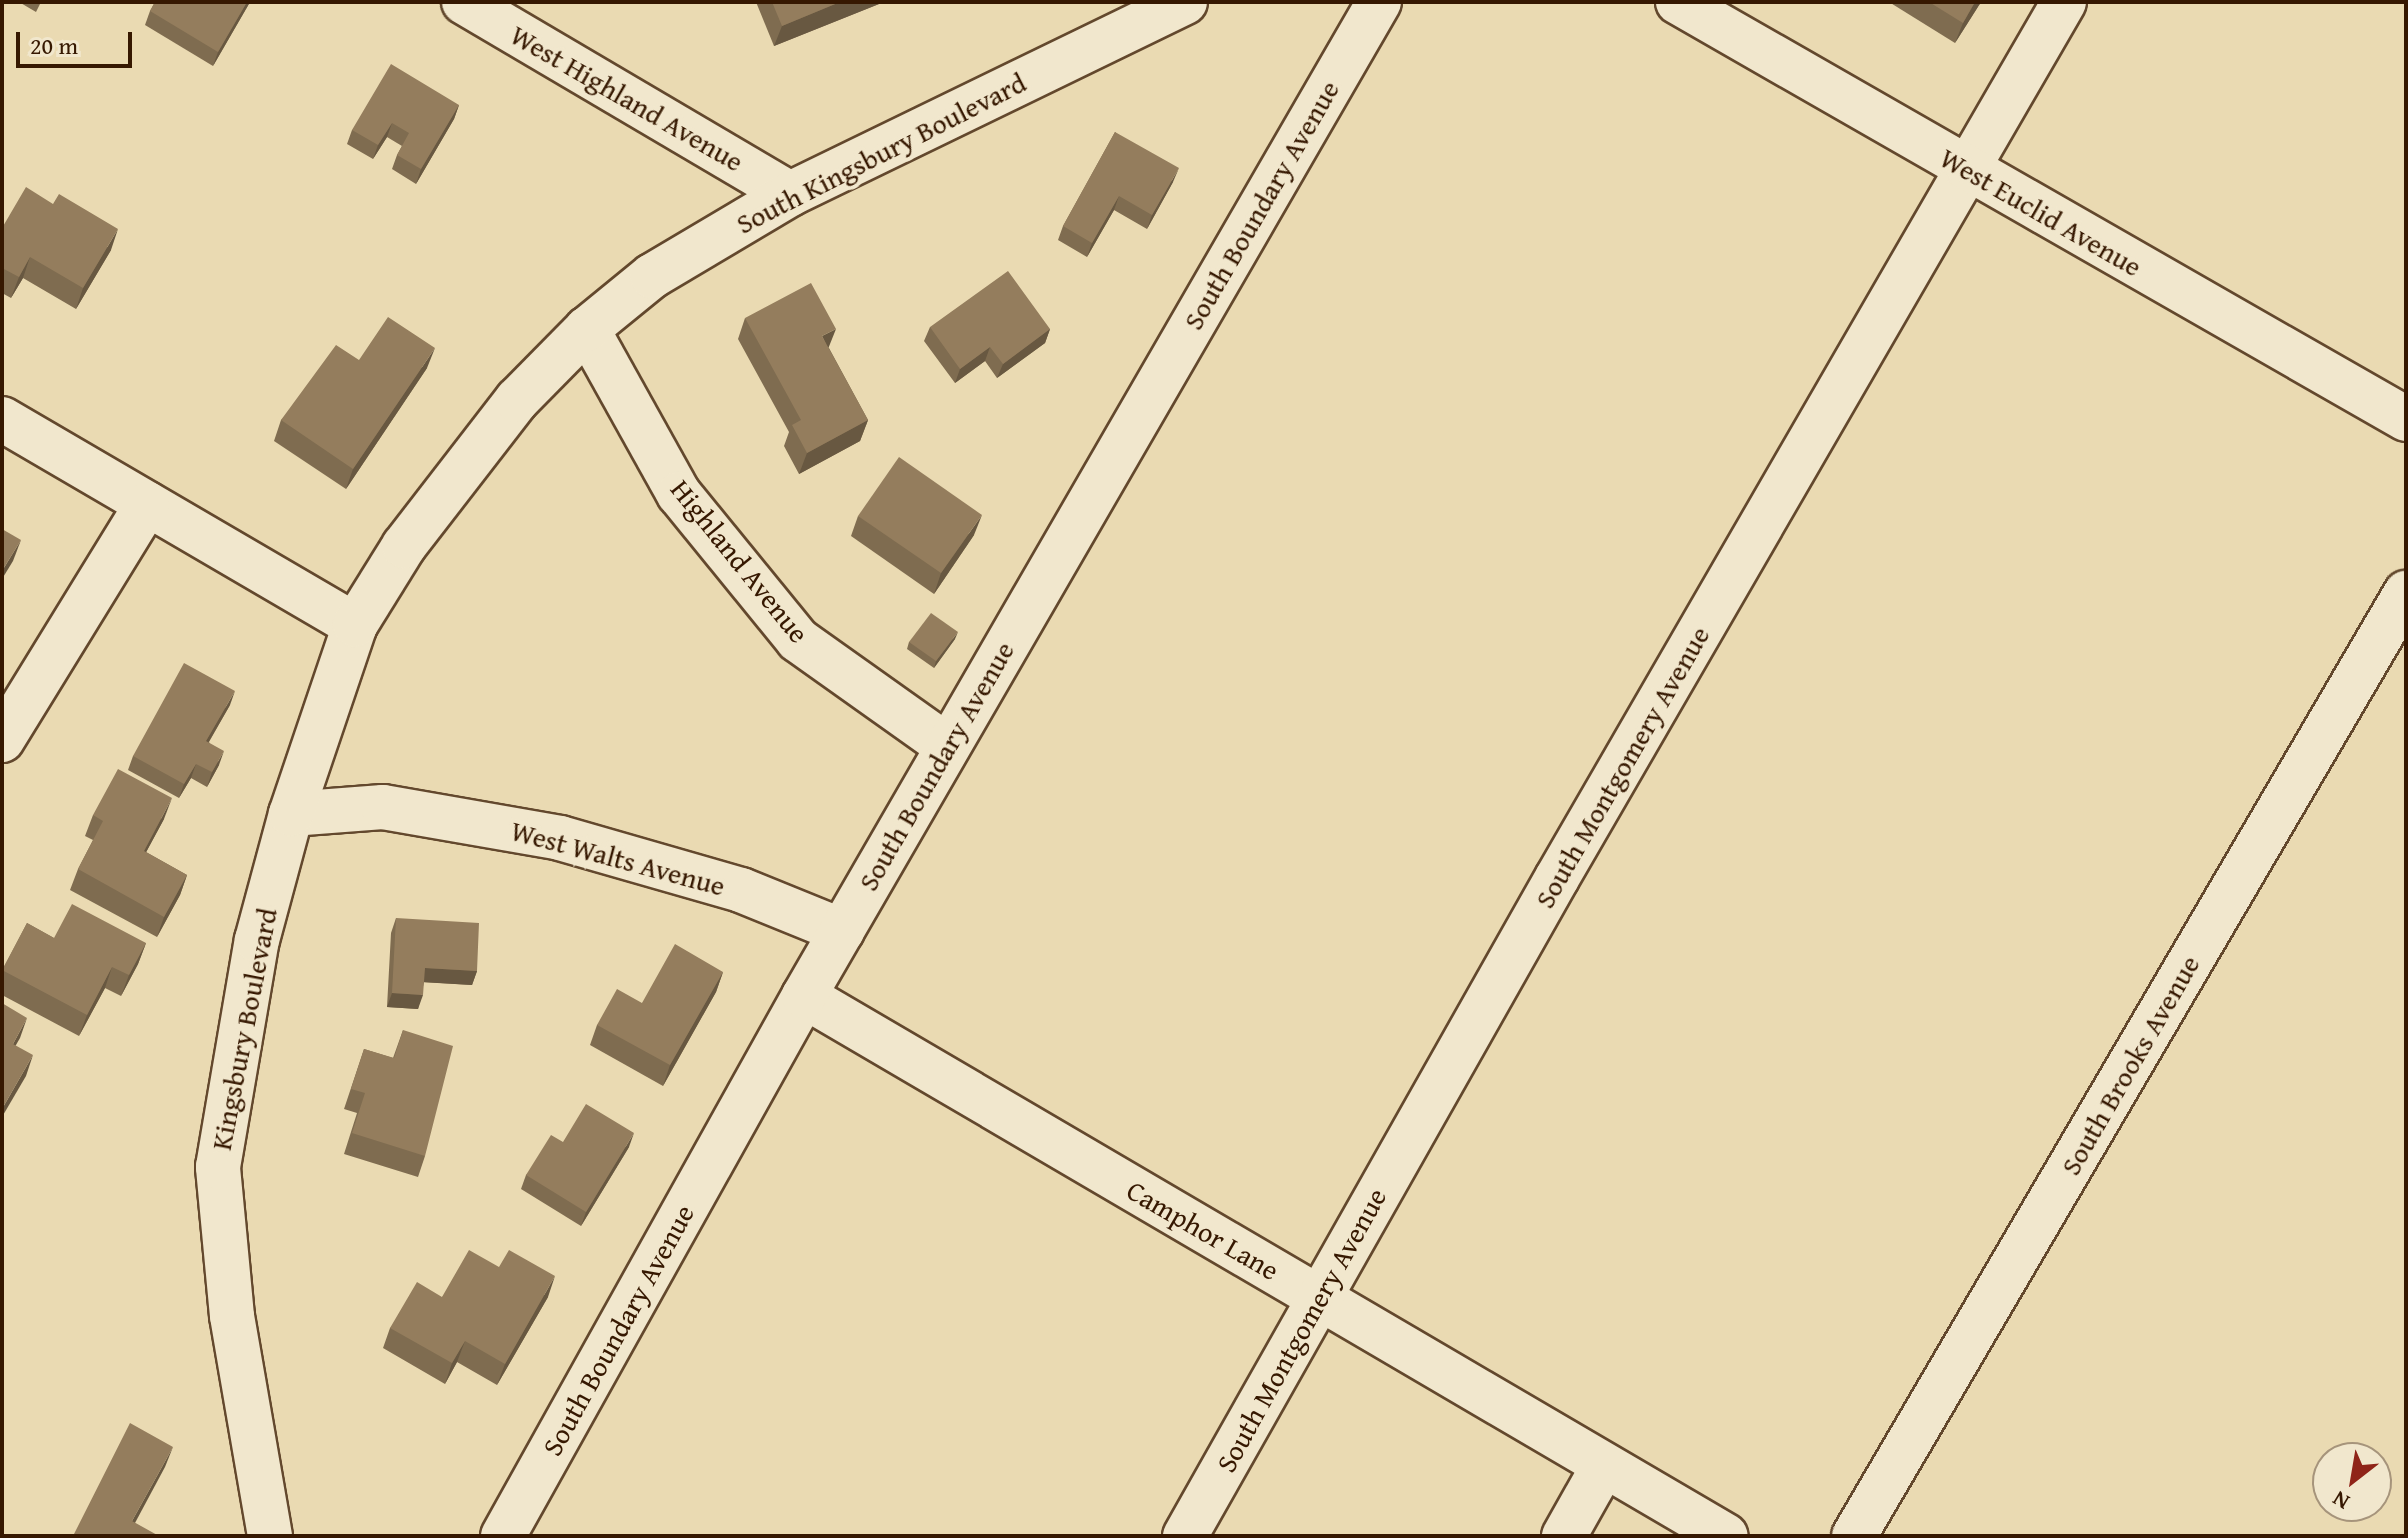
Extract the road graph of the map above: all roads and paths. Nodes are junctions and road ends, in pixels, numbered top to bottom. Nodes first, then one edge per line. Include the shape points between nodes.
1 (464, 2) edge
2 (1185, 2) edge
3 (1379, 2) edge
4 (1678, 2) edge
5 (2064, 2) edge
6 (1967, 171) junction
7 (790, 194) junction
8 (587, 329) junction
9 (2, 419) edge
10 (2406, 419) edge
11 (147, 504) junction
12 (404, 546) joint
13 (2406, 593) edge
14 (355, 625) junction
15 (2, 740) edge
16 (947, 746) junction
17 (291, 814) junction
18 (842, 931) junction
19 (804, 996) junction
20 (1319, 1298) junction
21 (1604, 1465) junction
22 (270, 1536) edge
23 (503, 1536) edge
24 (1185, 1536) edge
25 (1564, 1536) edge
26 (1726, 1536) edge
27 (1854, 1536) edge

1 - 7 street, West Highland Avenue
2 - 7 street, South Kingsbury Boulevard
3 - 16 street, South Boundary Avenue
4 - 6 street, West Euclid Avenue
5 - 6 street, South Montgomery Avenue
6 - 10 street, West Euclid Avenue
6 - 20 street, South Montgomery Avenue
7 - 8 street, South Kingsbury Boulevard via 652,276
8 - 12 street, South Kingsbury Boulevard via 517,400
8 - 16 street, Highland Avenue via 679,494 798,640
9 - 11 street
11 - 14 street
11 - 15 street
12 - 14 street, Kingsbury Boulevard
13 - 27 street, South Brooks Avenue
14 - 17 street, Kingsbury Boulevard
16 - 18 street, South Boundary Avenue
17 - 18 street, West Walts Avenue via 383,807 560,838 741,890
17 - 22 street, Kingsbury Boulevard via 257,940 218,1167 232,1316
18 - 19 street, South Boundary Avenue
19 - 20 street, Camphor Lane
19 - 23 street, South Boundary Avenue
20 - 21 street, Camphor Lane
20 - 24 street, South Montgomery Avenue
21 - 25 street
21 - 26 street, Camphor Lane

